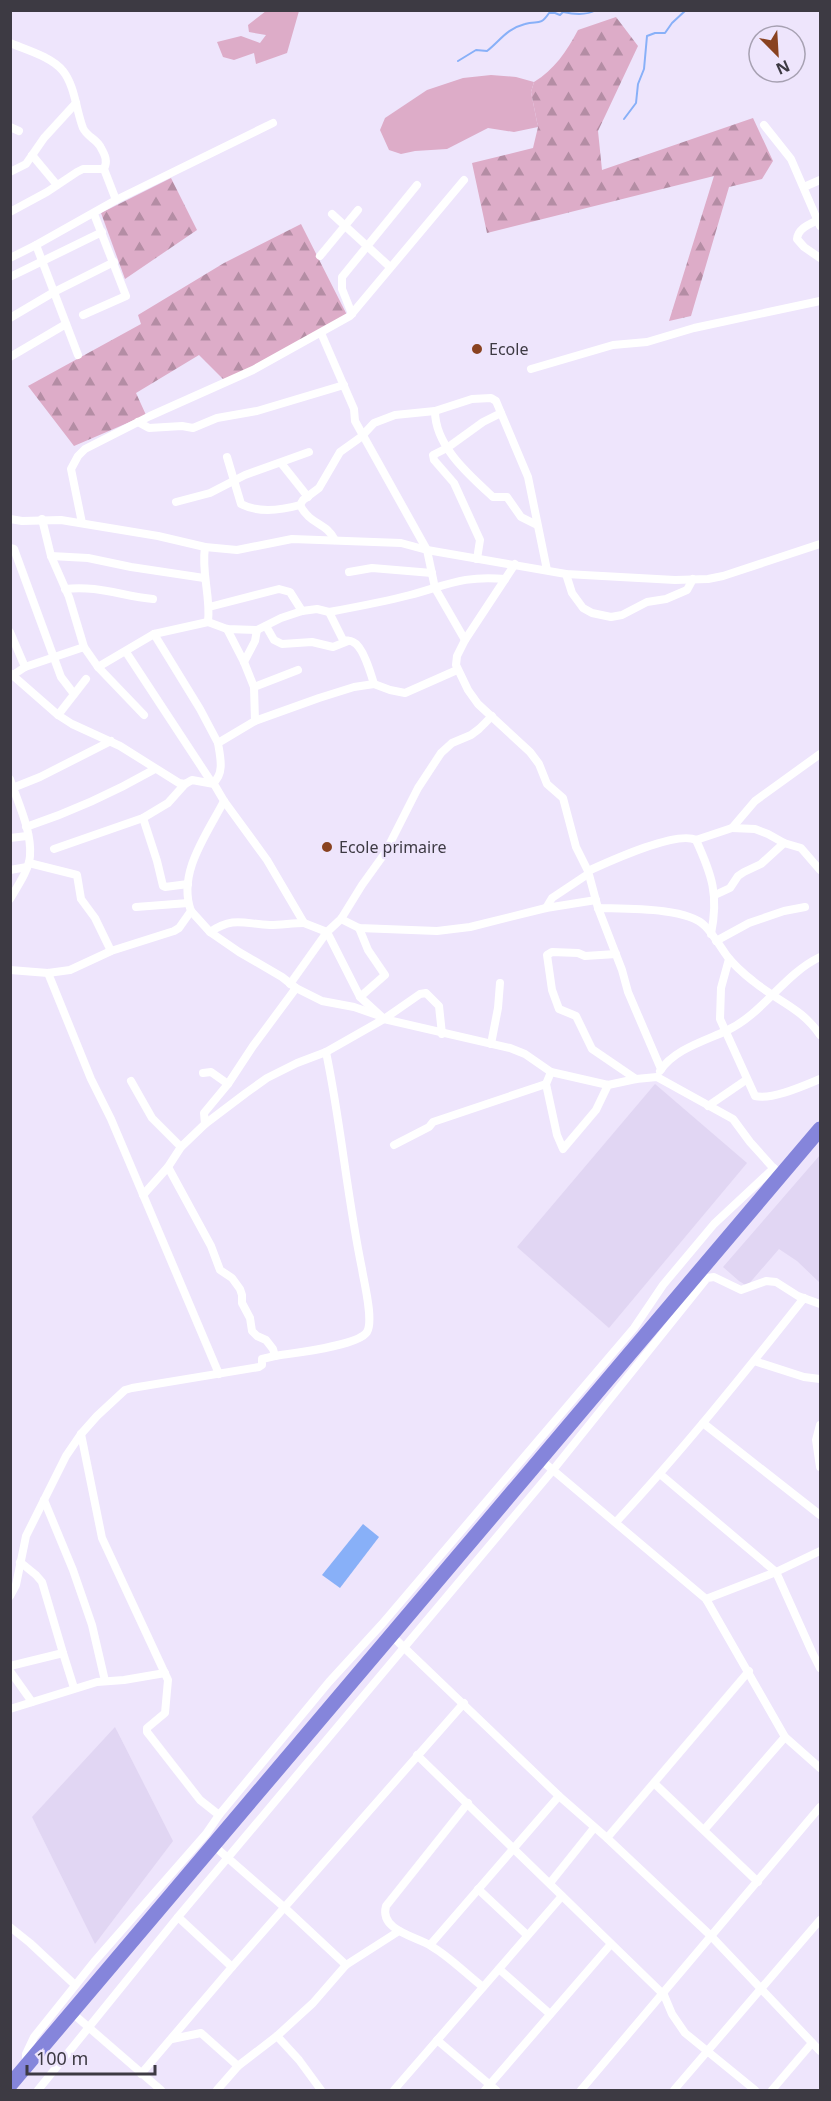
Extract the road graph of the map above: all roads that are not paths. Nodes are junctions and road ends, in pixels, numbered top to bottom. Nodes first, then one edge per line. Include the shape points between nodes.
1 (10, 43) edge
2 (75, 103) junction
3 (273, 123) dead end
4 (764, 125) dead end
5 (10, 127) edge
6 (19, 131) dead end
7 (32, 155) junction
8 (104, 169) junction
9 (10, 172) edge
10 (464, 180) dead end
11 (820, 180) edge
12 (57, 185) junction
13 (417, 185) dead end
14 (804, 187) junction
15 (116, 200) junction
16 (358, 210) dead end
17 (10, 212) edge
18 (94, 214) junction
19 (332, 214) dead end
20 (820, 223) edge
21 (345, 225) junction
22 (102, 232) junction
23 (36, 245) junction
24 (366, 247) junction
25 (320, 256) dead end
26 (10, 258) edge
27 (820, 258) edge
28 (43, 261) junction
29 (114, 262) junction
30 (390, 267) junction
31 (10, 277) edge
32 (54, 292) junction
33 (820, 302) edge
34 (352, 314) junction
35 (83, 315) dead end
36 (10, 318) edge
37 (66, 324) junction
38 (321, 333) junction
39 (78, 355) dead end
40 (10, 357) edge
41 (531, 369) dead end
42 (344, 385) junction
43 (435, 411) junction
44 (501, 413) junction
45 (138, 422) junction
46 (363, 435) junction
47 (447, 448) junction
48 (309, 452) dead end
49 (227, 457) dead end
50 (281, 463) junction
51 (234, 480) junction
52 (308, 496) junction
53 (176, 502) dead end
54 (300, 505) junction
55 (10, 519) edge
56 (42, 519) junction
57 (82, 523) junction
58 (537, 525) junction
59 (335, 540) junction
60 (820, 544) edge
61 (205, 547) junction
62 (10, 548) edge
63 (427, 550) junction
64 (51, 556) junction
65 (477, 559) junction
66 (515, 564) junction
67 (547, 570) junction
68 (349, 572) dead end
69 (432, 573) junction
70 (566, 574) junction
71 (204, 578) junction
72 (505, 579) junction
73 (693, 579) junction
74 (435, 588) junction
75 (65, 589) junction
76 (153, 599) dead end
77 (209, 608) junction
78 (302, 611) junction
79 (329, 612) junction
80 (208, 622) junction
81 (266, 626) junction
82 (227, 629) junction
83 (257, 630) junction
84 (10, 632) edge
85 (154, 634) junction
86 (465, 640) junction
87 (348, 641) junction
88 (84, 647) junction
89 (126, 652) junction
90 (54, 657) junction
91 (244, 662) junction
92 (25, 667) junction
93 (98, 667) junction
94 (298, 670) dead end
95 (458, 670) junction
96 (12, 674) edge
97 (86, 679) dead end
98 (374, 684) junction
99 (254, 687) junction
100 (74, 694) junction
101 (58, 715) junction
102 (144, 715) dead end
103 (492, 716) junction
104 (255, 721) junction
105 (111, 741) junction
106 (218, 743) junction
107 (820, 754) edge
108 (155, 769) junction
109 (10, 779) edge
110 (212, 783) junction
111 (185, 784) junction
112 (12, 789) edge
113 (224, 801) junction
114 (143, 818) junction
115 (26, 827) junction
116 (732, 828) junction
117 (27, 836) junction
118 (10, 838) edge
119 (696, 840) junction
120 (784, 843) junction
121 (54, 849) dead end
122 (28, 865) junction
123 (10, 870) edge
124 (820, 870) edge
125 (588, 872) junction
126 (188, 884) junction
127 (716, 895) junction
128 (10, 899) edge
129 (597, 904) junction
130 (135, 907) dead end
131 (190, 907) junction
132 (805, 907) dead end
133 (546, 908) junction
134 (341, 919) junction
135 (304, 923) junction
136 (359, 928) junction
137 (210, 932) junction
138 (327, 932) junction
139 (714, 938) junction
140 (111, 951) junction
141 (616, 954) junction
142 (820, 957) edge
143 (729, 959) junction
144 (10, 970) edge
145 (48, 973) junction
146 (500, 983) dead end
147 (293, 986) junction
148 (773, 994) junction
149 (360, 997) junction
150 (381, 1017) junction
151 (725, 1031) junction
152 (442, 1034) junction
153 (820, 1035) edge
154 (492, 1044) junction
155 (326, 1052) junction
156 (661, 1069) junction
157 (551, 1072) junction
158 (203, 1074) dead end
159 (657, 1077) junction
160 (636, 1079) junction
161 (820, 1079) edge
162 (746, 1080) junction
163 (131, 1081) dead end
164 (228, 1084) junction
165 (546, 1084) junction
166 (608, 1085) junction
167 (708, 1106) junction
168 (205, 1125) junction
169 (820, 1129) edge
170 (394, 1145) dead end
171 (181, 1148) junction
172 (168, 1167) junction
173 (777, 1172) junction
174 (143, 1195) junction
175 (804, 1298) junction
176 (820, 1304) edge
177 (275, 1356) junction
178 (754, 1361) junction
179 (219, 1374) junction
180 (820, 1379) edge
181 (703, 1423) junction
182 (820, 1425) edge
183 (81, 1434) junction
184 (819, 1453) edge
185 (540, 1460) junction
186 (820, 1467) edge
187 (553, 1470) junction
188 (660, 1474) junction
189 (44, 1500) junction
190 (820, 1515) edge
191 (616, 1522) junction
192 (820, 1551) edge
193 (20, 1562) junction
194 (776, 1572) junction
195 (10, 1596) edge
196 (706, 1599) junction
197 (397, 1642) junction
198 (63, 1653) junction
199 (10, 1666) edge
200 (820, 1668) edge
201 (10, 1671) edge
202 (749, 1671) junction
203 (165, 1673) junction
204 (105, 1681) junction
205 (74, 1688) junction
206 (32, 1702) junction
207 (464, 1703) junction
208 (10, 1709) edge
209 (785, 1737) junction
210 (417, 1755) junction
211 (820, 1768) edge
212 (655, 1784) junction
213 (559, 1796) junction
214 (468, 1803) junction
215 (820, 1807) edge
216 (219, 1815) junction
217 (594, 1828) junction
218 (704, 1830) junction
219 (608, 1838) junction
220 (213, 1845) junction
221 (514, 1847) junction
222 (229, 1858) junction
223 (758, 1882) junction
224 (550, 1883) junction
225 (478, 1889) junction
226 (562, 1896) junction
227 (285, 1908) junction
228 (178, 1917) junction
229 (820, 1920) edge
230 (10, 1927) edge
231 (399, 1931) junction
232 (527, 1935) junction
233 (711, 1936) junction
234 (611, 1944) junction
235 (430, 1945) junction
236 (346, 1965) junction
237 (232, 1967) junction
238 (499, 1969) junction
239 (75, 1985) junction
240 (483, 1987) junction
241 (761, 1989) junction
242 (664, 1995) junction
243 (71, 2012) junction
244 (550, 2014) junction
245 (87, 2027) junction
246 (277, 2036) junction
247 (172, 2039) junction
248 (437, 2040) junction
249 (812, 2043) junction
250 (820, 2051) edge
251 (708, 2052) junction
252 (238, 2066) junction
253 (17, 2074) edge
254 (141, 2074) junction
255 (319, 2089) edge
256 (490, 2089) edge
257 (585, 2089) edge
258 (38, 2091) edge
259 (161, 2091) edge
260 (217, 2091) edge
261 (394, 2091) edge
262 (674, 2091) edge
263 (755, 2091) edge
264 (772, 2091) edge

1 - 2 street via 49,60 63,71
2 - 7 street
2 - 8 street via 83,130 103,153
3 - 15 street
4 - 14 street via 791,159
5 - 6 street
7 - 9 street via 26,164
7 - 12 street
8 - 12 street via 83,169
8 - 15 street
10 - 30 street
11 - 14 street
12 - 17 street
13 - 24 street
14 - 20 street
15 - 18 street
16 - 21 street
18 - 22 street
18 - 23 street
19 - 21 street
20 - 27 street via 802,229 797,238
21 - 24 street
21 - 25 street
22 - 28 street
22 - 29 street
23 - 26 street
23 - 28 street
24 - 30 street
24 - 34 street via 341,279
28 - 31 street
28 - 32 street
29 - 32 street
29 - 35 street via 126,296
30 - 34 street
32 - 36 street
32 - 37 street
33 - 41 street via 694,328 647,342 613,345
34 - 38 street
37 - 39 street
37 - 40 street
38 - 42 street
38 - 45 street via 253,370
42 - 45 street via 257,411 220,417 193,429 149,428
42 - 46 street
43 - 44 street via 484,398 494,399
43 - 46 street via 386,418 370,426
43 - 47 street via 437,428
44 - 47 street
44 - 58 street via 528,477
45 - 57 street via 85,449 71,469
46 - 52 street via 340,452 319,489
46 - 63 street
47 - 58 street via 490,494 507,497 521,517
47 - 65 street via 433,457 454,483 480,540
48 - 50 street
49 - 51 street
50 - 51 street
50 - 52 street
51 - 53 street via 210,493
51 - 54 street via 244,506 274,510
52 - 54 street
54 - 59 street via 307,517 330,531
55 - 56 street
56 - 57 street
56 - 64 street
57 - 61 street
58 - 67 street
59 - 61 street via 292,539 237,550
59 - 63 street via 405,543
60 - 73 street via 731,574
61 - 71 street
62 - 90 street via 14,549
63 - 65 street
63 - 69 street
64 - 71 street via 88,558
64 - 75 street
65 - 66 street
66 - 67 street
66 - 72 street
67 - 70 street
68 - 69 street via 372,568
69 - 74 street
70 - 73 street
70 - 73 street via 572,593 583,608 611,617 687,590
71 - 77 street
72 - 74 street via 464,579
72 - 86 street
74 - 79 street
74 - 86 street
75 - 76 street via 101,588
75 - 88 street
77 - 78 street via 279,589 290,592
77 - 80 street
78 - 79 street
78 - 81 street
79 - 87 street via 343,640
80 - 82 street
80 - 85 street
81 - 83 street
81 - 87 street via 274,640 282,644 312,642 333,647
82 - 83 street
82 - 91 street
83 - 91 street
84 - 92 street
85 - 89 street
85 - 106 street
86 - 95 street via 457,656
87 - 98 street via 360,650
88 - 90 street
88 - 93 street
89 - 93 street
89 - 110 street
90 - 92 street
90 - 100 street via 63,680
91 - 99 street
92 - 96 street
93 - 102 street
94 - 99 street
95 - 98 street via 405,693
95 - 103 street via 468,690
96 - 101 street
97 - 100 street
98 - 104 street
99 - 104 street
100 - 101 street
101 - 105 street
103 - 125 street via 530,752 547,784 563,798 576,847
103 - 134 street via 471,735 441,753 385,853
104 - 106 street
105 - 108 street
105 - 112 street
106 - 110 street via 221,767 218,779
107 - 116 street via 755,801
108 - 111 street
108 - 115 street via 116,792
109 - 112 street
110 - 111 street via 192,780
110 - 113 street
111 - 114 street via 168,803
112 - 115 street
113 - 126 street via 194,857
113 - 135 street via 267,860
114 - 121 street
114 - 126 street via 163,886
115 - 117 street
116 - 119 street
116 - 120 street via 755,829
117 - 118 street
117 - 122 street
119 - 125 street via 677,839 642,848
119 - 127 street
120 - 124 street via 805,850
120 - 127 street
122 - 123 street
122 - 128 street
122 - 140 street via 77,875 80,897
125 - 129 street
125 - 133 street via 552,898
126 - 131 street
127 - 139 street
129 - 133 street
129 - 139 street via 679,914 700,922
129 - 141 street
130 - 131 street
131 - 137 street
131 - 140 street via 174,931
132 - 139 street
133 - 136 street via 437,932
134 - 136 street
134 - 138 street
135 - 137 street via 236,921
135 - 138 street
136 - 149 street via 385,975
137 - 147 street
138 - 147 street
138 - 149 street
139 - 143 street
140 - 145 street via 70,970
141 - 156 street
141 - 160 street via 547,955 559,1009 576,1016 592,1049
142 - 148 street via 804,965
143 - 148 street via 753,982
143 - 151 street via 719,1013
144 - 145 street
145 - 174 street
146 - 154 street
147 - 150 street via 322,1001
147 - 164 street
148 - 151 street
148 - 153 street via 794,1007
149 - 150 street
150 - 152 street
150 - 152 street via 426,993 439,1006
150 - 155 street
151 - 156 street via 679,1054
151 - 162 street
152 - 154 street
154 - 157 street via 525,1054
155 - 168 street via 267,1078
155 - 177 street via 369,1326 362,1337 350,1342
156 - 159 street
157 - 165 street
157 - 166 street
158 - 164 street via 212,1072
159 - 160 street
159 - 167 street
160 - 166 street
161 - 162 street via 758,1097
162 - 167 street
163 - 171 street via 152,1118
164 - 168 street via 204,1113
165 - 166 street via 557,1135 564,1149 596,1110
165 - 170 street via 433,1122
167 - 173 street via 737,1122
168 - 171 street
169 - 173 highway
171 - 172 street
172 - 174 street
172 - 177 street via 220,1270 237,1283 252,1330 266,1340
173 - 185 highway
173 - 216 street via 714,1224 663,1285 634,1328
174 - 179 street
175 - 176 street
175 - 178 street
175 - 187 street via 776,1282 766,1281 741,1290 714,1277 706,1278
177 - 179 street via 262,1359 259,1367
178 - 180 street
178 - 181 street
179 - 183 street via 125,1390
181 - 188 street
181 - 190 street
182 - 184 street
183 - 189 street
183 - 203 street via 98,1527
184 - 186 street
185 - 187 street
185 - 197 highway
187 - 191 street
187 - 197 street
188 - 191 street
188 - 194 street
189 - 193 street via 26,1536
189 - 204 street via 92,1625
191 - 196 street
192 - 194 street
193 - 195 street
193 - 198 street via 42,1582
194 - 196 street
194 - 200 street
196 - 202 street
197 - 207 street
197 - 220 highway
197 - 222 street
198 - 199 street
198 - 205 street
201 - 206 street
202 - 209 street
202 - 212 street
203 - 204 street
203 - 216 street via 165,1713 147,1732 200,1800
204 - 205 street
205 - 206 street
206 - 208 street
207 - 210 street
207 - 213 street
209 - 211 street
209 - 218 street
210 - 214 street
210 - 227 street
212 - 218 street
212 - 219 street
213 - 217 street
213 - 221 street
214 - 221 street
214 - 231 street via 386,1906 386,1915
215 - 223 street
216 - 239 street
217 - 219 street
217 - 224 street
218 - 223 street
219 - 233 street
220 - 222 street
220 - 243 highway
221 - 224 street
221 - 225 street
222 - 227 street
222 - 228 street
223 - 233 street
224 - 226 street
225 - 232 street
225 - 235 street
226 - 232 street
226 - 234 street
227 - 236 street
227 - 237 street
228 - 237 street
228 - 245 street
229 - 241 street
230 - 239 street
231 - 235 street
231 - 236 street
232 - 238 street
233 - 241 street
233 - 242 street
234 - 242 street
234 - 244 street
235 - 240 street
236 - 246 street
237 - 247 street
238 - 240 street
238 - 244 street
239 - 253 street via 34,2037
240 - 248 street
241 - 249 street
241 - 251 street
242 - 251 street via 685,2032
242 - 257 street
243 - 245 street
243 - 253 highway
244 - 256 street
245 - 254 street
245 - 258 street
246 - 252 street
246 - 255 street
247 - 252 street via 201,2034
247 - 254 street
248 - 256 street
248 - 261 street
249 - 250 street
249 - 264 street
251 - 262 street
251 - 263 street
252 - 260 street
254 - 259 street

